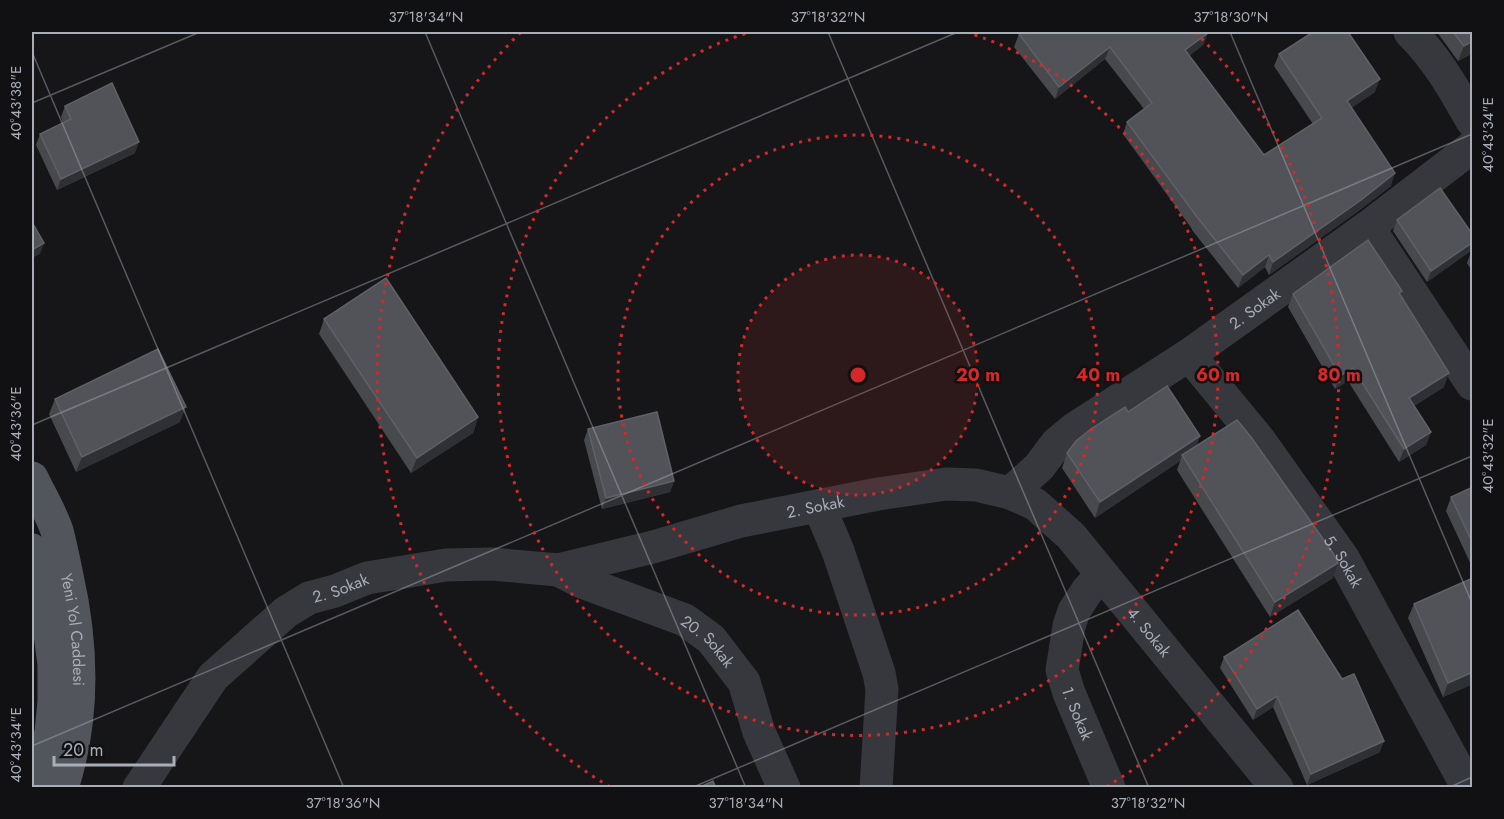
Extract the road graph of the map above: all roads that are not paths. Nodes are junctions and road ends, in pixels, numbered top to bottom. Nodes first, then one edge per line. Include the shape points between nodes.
1 (1410, 32) edge
2 (1473, 121) edge
3 (1473, 147) edge
4 (1368, 227) junction
5 (1189, 355) junction
6 (1473, 384) edge
7 (32, 478) edge
8 (1010, 493) junction
9 (819, 506) junction
10 (32, 550) edge
11 (558, 570) junction
12 (1102, 574) junction
13 (34, 788) edge
14 (62, 788) edge
15 (139, 788) edge
16 (784, 788) edge
17 (876, 788) edge
18 (1109, 788) edge
19 (1277, 788) edge
20 (1468, 788) edge

1 - 2 street via 1437,62
3 - 4 street, 2. Sokak
4 - 5 street, 2. Sokak
4 - 6 street
5 - 8 street, 2. Sokak via 1074,429
5 - 20 street, 5. Sokak via 1260,441 1343,558
7 - 14 main road, Yeni Yol Caddesi via 56,530 78,637 76,725
8 - 9 street, 2. Sokak via 976,485 946,484
8 - 12 street, 4. Sokak via 1035,504 1071,536
9 - 11 street, 2. Sokak via 741,521
9 - 17 street via 879,673 882,689
10 - 13 main road, Yeni Yol Caddesi via 44,589 54,664 51,733
11 - 15 street, 2. Sokak via 492,564 446,565 367,578 309,598 286,612 213,677
11 - 16 street, 20. Sokak via 685,620 711,639 744,682 759,732
12 - 18 street, 1. Sokak via 1074,611 1062,670
12 - 19 street, 4. Sokak

